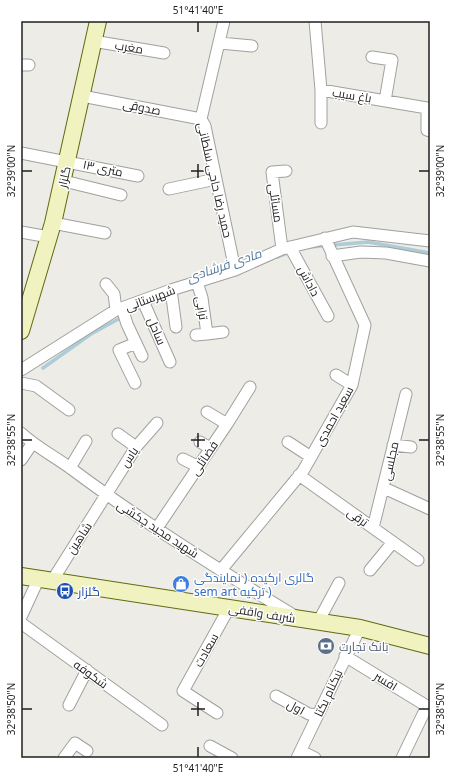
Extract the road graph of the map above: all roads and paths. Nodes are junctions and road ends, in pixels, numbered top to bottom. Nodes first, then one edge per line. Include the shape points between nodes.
1 (98, 21) edge
2 (224, 21) edge
3 (315, 21) edge
4 (93, 40) junction
5 (220, 43) junction
6 (252, 46) dead end
7 (164, 53) dead end
8 (372, 57) dead end
9 (320, 90) junction
10 (82, 96) junction
11 (385, 101) junction
12 (201, 119) junction
13 (321, 124) dead end
14 (430, 131) edge
15 (21, 153) edge
16 (68, 160) junction
17 (286, 171) dead end
18 (138, 176) dead end
19 (216, 180) junction
20 (64, 181) junction
21 (169, 189) dead end
22 (121, 195) dead end
23 (51, 230) junction
24 (21, 232) edge
25 (353, 232) junction
26 (105, 233) dead end
27 (325, 238) junction
28 (430, 242) edge
29 (286, 248) junction
30 (362, 252) junction
31 (332, 256) junction
32 (430, 261) edge
33 (235, 270) junction
34 (197, 282) junction
35 (106, 284) dead end
36 (171, 290) junction
37 (143, 301) junction
38 (119, 309) junction
39 (328, 316) dead end
40 (176, 327) dead end
41 (21, 331) edge
42 (223, 332) dead end
43 (207, 334) junction
44 (196, 335) dead end
45 (136, 343) junction
46 (142, 356) dead end
47 (170, 362) dead end
48 (21, 370) edge
49 (336, 375) dead end
50 (135, 383) dead end
51 (21, 384) edge
52 (352, 386) junction
53 (250, 387) dead end
54 (406, 394) dead end
55 (69, 410) dead end
56 (207, 412) dead end
57 (157, 423) dead end
58 (227, 424) junction
59 (21, 433) edge
60 (118, 434) dead end
61 (86, 441) dead end
62 (200, 442) dead end
63 (288, 442) dead end
64 (32, 444) junction
65 (393, 445) junction
66 (136, 446) junction
67 (411, 447) dead end
68 (210, 448) junction
69 (311, 457) junction
70 (183, 458) dead end
71 (21, 460) edge
72 (199, 467) junction
73 (70, 468) junction
74 (299, 475) junction
75 (384, 488) junction
76 (105, 494) junction
77 (430, 509) edge
78 (157, 528) junction
79 (373, 528) junction
80 (394, 542) junction
81 (418, 560) dead end
82 (221, 570) junction
83 (370, 570) dead end
84 (21, 576) edge
85 (45, 580) junction
86 (338, 583) dead end
87 (229, 608) junction
88 (21, 617) edge
89 (300, 619) junction
90 (318, 622) junction
91 (21, 623) edge
92 (360, 628) junction
93 (430, 646) edge
94 (345, 656) junction
95 (87, 670) junction
96 (276, 696) dead end
97 (69, 705) dead end
98 (429, 707) edge
99 (217, 713) dead end
100 (318, 715) junction
101 (162, 725) dead end
102 (210, 746) dead end
103 (87, 751) dead end
104 (299, 755) edge
105 (64, 758) edge
106 (232, 758) edge
107 (315, 758) edge
108 (402, 758) edge

1 - 4 main road, گلزار
2 - 5 street, حمید رضا حاجی سلطانی
3 - 9 street, باغ سیب
4 - 7 street, مغرب
4 - 10 main road, گلزار
5 - 6 street
5 - 12 street, حمید رضا حاجی سلطانی
8 - 11 street via 392,60
9 - 11 street, باغ سیب
9 - 13 street
10 - 12 street, صدوقی
10 - 16 main road, گلزار
11 - 14 street, باغ سیب via 427,108 427,130
12 - 19 street, حمید رضا حاجی سلطانی via 205,126
15 - 16 street, ۱۳ متری
16 - 18 street, ۱۳ متری
16 - 20 main road, گلزار
17 - 29 street, مسائلی via 272,172
19 - 21 street
19 - 33 street, حمید رضا حاجی سلطانی
20 - 22 street
20 - 23 main road, گلزار
23 - 24 street
23 - 26 street
23 - 41 main road, گلزار
25 - 27 street, شهرستانی
25 - 28 street, شهرستانی
25 - 30 street
27 - 29 street, شهرستانی
27 - 31 street, سعید احمدی
29 - 33 street, شهرستانی
29 - 39 street, داداش via 297,258
30 - 31 street
30 - 32 street via 386,253
31 - 52 street, سعید احمدی via 365,325
33 - 34 street, شهرستانی
34 - 36 street, شهرستانی
34 - 43 street, ترابی
35 - 38 street via 114,294
36 - 37 street, شهرستانی
36 - 40 street
37 - 38 street, شهرستانی
37 - 47 street, ساحل
38 - 45 street
38 - 48 street, شهرستانی
42 - 43 street, ترابی
43 - 44 street, ترابی
45 - 46 street
45 - 50 street via 119,350
49 - 52 street
51 - 55 street via 36,386
52 - 69 street, سعید احمدی
53 - 58 street, فضائلی
54 - 65 street, مجلسی
56 - 58 street
57 - 66 street, یاس
58 - 68 street, فضائلی
59 - 64 street, شهید مجید چکشی
60 - 66 street
61 - 73 street
62 - 68 street
63 - 69 street
64 - 71 street
64 - 73 street, شهید مجید چکشی
65 - 67 street
65 - 75 street, مجلسی
66 - 76 street, یاس
68 - 72 street, فضائلی
69 - 74 street, سعید احمدی
70 - 72 street
72 - 78 street, فضائلی
73 - 76 street, شهید مجید چکشی
74 - 79 street, ترقی
74 - 82 street, سعید احمدی
75 - 77 street
75 - 79 street, مجلسی
76 - 78 street, شهید مجید چکشی
76 - 85 street, شاهین via 105,499
78 - 82 street, شهید مجید چکشی
79 - 80 street, ترقی
80 - 81 street, ترقی
80 - 83 street
82 - 89 street, شهید مجید چکشی
84 - 85 main road, شریف واقفی
85 - 87 main road, شریف واقفی
85 - 88 street
86 - 90 street
87 - 89 main road, شریف واقفی
87 - 99 street, سعادت via 183,691
89 - 90 main road, شریف واقفی
90 - 92 main road, شریف واقفی
91 - 95 street, شکوفه
92 - 93 main road, شریف واقفی
92 - 94 street, نیکنام یکتا
94 - 98 street, افسر
94 - 100 street, نیکنام یکتا
95 - 97 street
95 - 101 street, شکوفه
96 - 100 street, اول via 309,714
98 - 108 street, افسر
100 - 104 street, نیکنام یکتا
102 - 106 street
103 - 105 street via 75,743
104 - 107 street

